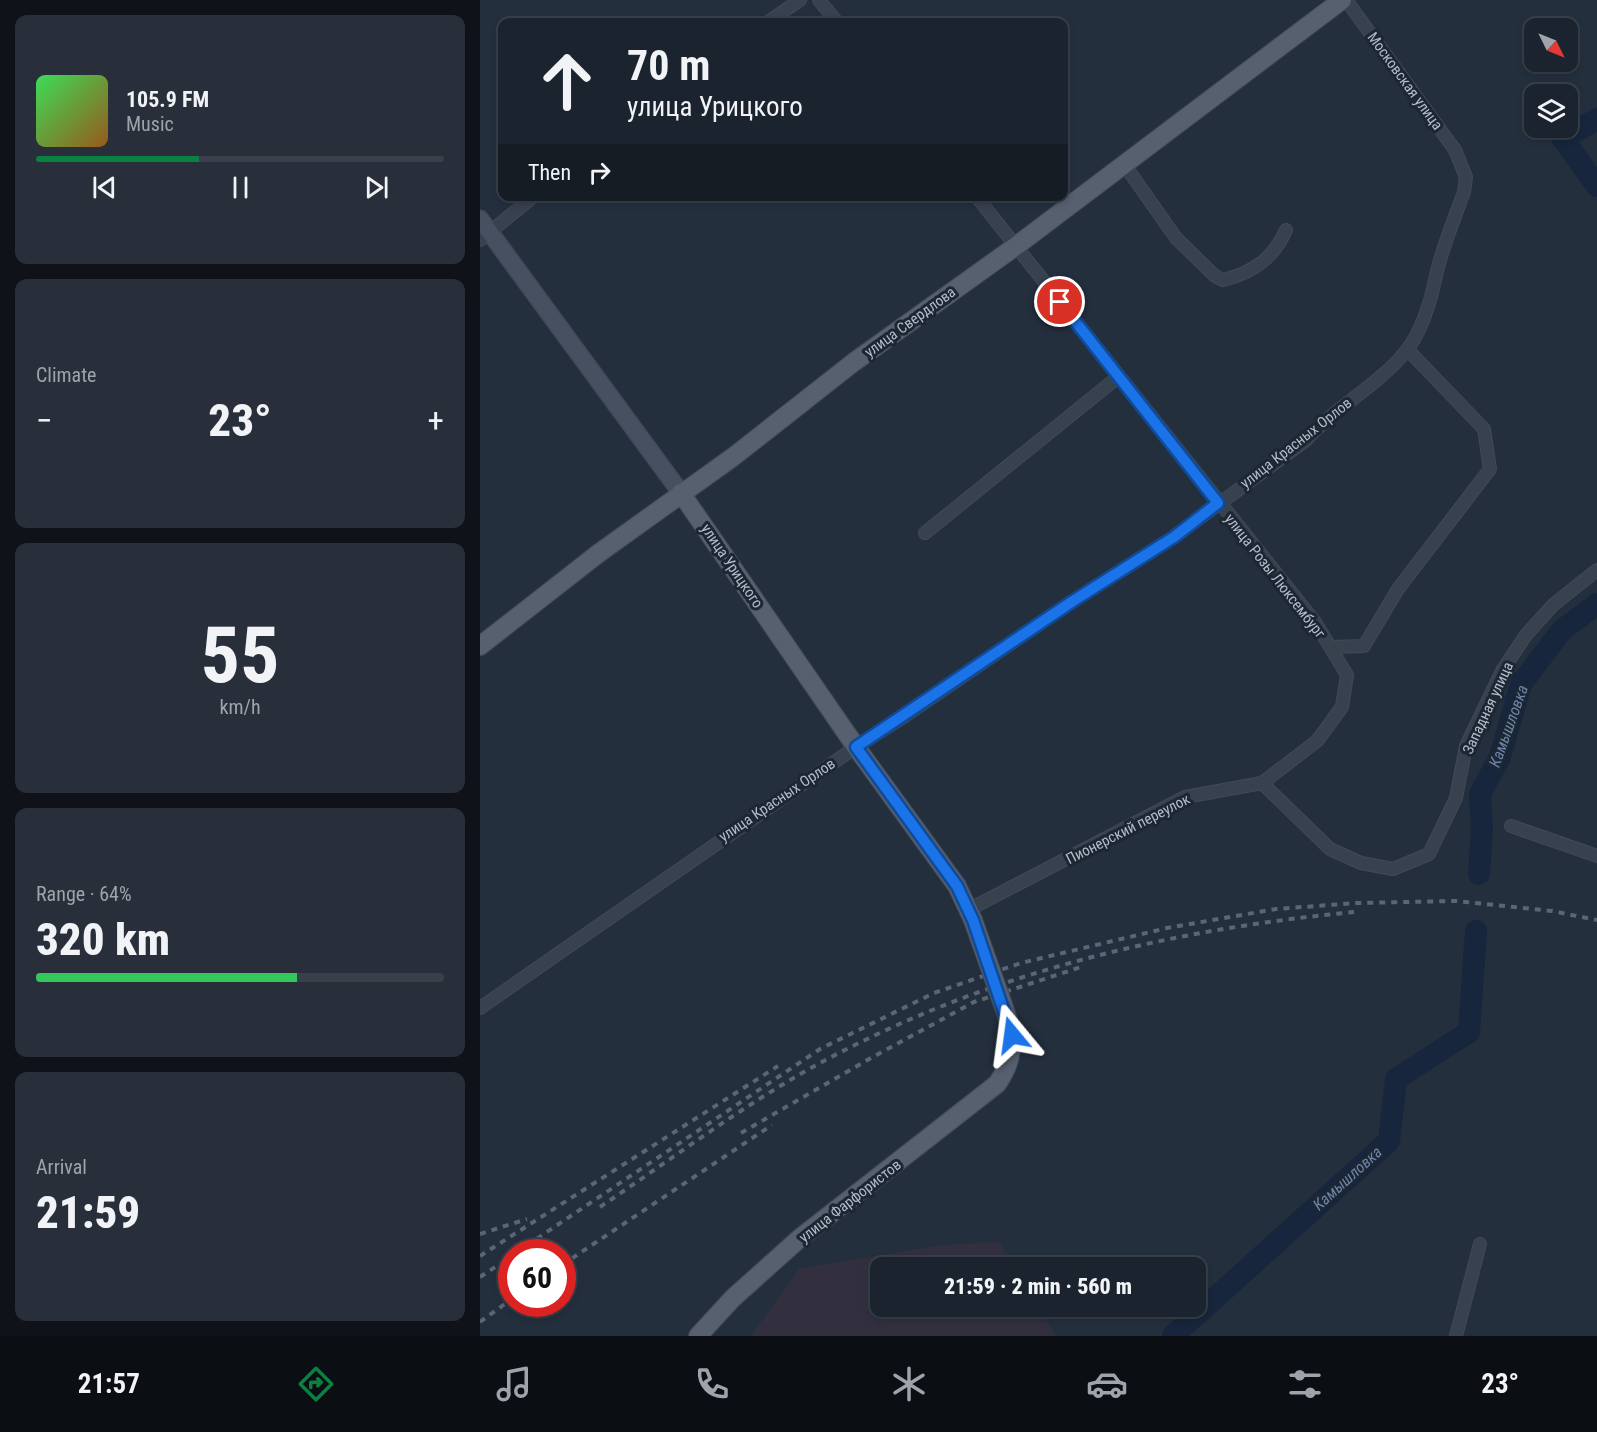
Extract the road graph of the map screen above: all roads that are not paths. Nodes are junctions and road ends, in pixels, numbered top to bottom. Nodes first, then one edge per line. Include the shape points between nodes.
1 (800, 0) edge
2 (819, 0) edge
3 (1344, 0) edge
4 (774, 18) edge
5 (834, 18) edge
6 (1462, 163) joint
7 (1124, 164) junction
8 (528, 201) edge
9 (980, 201) edge
10 (480, 219) edge
11 (1286, 230) dead end
12 (485, 236) edge
13 (1016, 246) junction
14 (1408, 350) junction
15 (1118, 377) junction
16 (681, 493) junction
17 (1218, 503) junction
18 (925, 533) dead end
19 (1597, 570) edge
20 (480, 646) edge
21 (1330, 647) junction
22 (1347, 675) joint
23 (856, 747) junction
24 (1262, 783) junction
25 (1511, 826) dead end
26 (1597, 856) edge
27 (970, 915) junction
28 (480, 1008) edge
29 (1006, 1071) joint
30 (1480, 1244) dead end
31 (698, 1336) edge
32 (1456, 1336) edge

1 - 4 street
2 - 5 street
3 - 6 street, Московская улица
3 - 7 main road, улица Свердлова
6 - 14 street, улица Красных Орлов via 1466,177 1464,192 1422,322
7 - 11 street via 1176,238 1215,276 1223,279 1253,269 1280,246
7 - 13 main road, улица Свердлова
8 - 12 street
9 - 13 street, улица Розы Люксембург
10 - 12 main road, улица Урицкого
12 - 16 main road, улица Урицкого
13 - 15 street, улица Розы Люксембург
13 - 16 main road, улица Свердлова
14 - 17 street, улица Красных Орлов via 1380,377 1323,420 1306,440
14 - 21 street via 1484,429 1490,469 1398,589 1364,646
15 - 17 street, улица Розы Люксембург
15 - 18 street
16 - 20 main road, улица Свердлова
16 - 23 main road, улица Урицкого
17 - 21 street, улица Розы Люксембург via 1315,622
17 - 23 street, улица Красных Орлов via 1174,537
19 - 24 street, Западная улица via 1553,605 1502,670 1466,746 1456,798 1430,854 1393,869 1361,863 1330,849
21 - 22 street, улица Розы Люксембург
22 - 24 street, Пионерский переулок via 1342,707 1317,741
23 - 27 main road, улица Урицкого via 951,877
23 - 28 street, улица Красных Орлов
24 - 27 street, Пионерский переулок via 1185,797
25 - 26 street
27 - 29 main road, улица Урицкого, bridge via 1006,1013 1013,1048
29 - 31 main road, улица Фарфористов via 984,1096 800,1238
30 - 32 street

